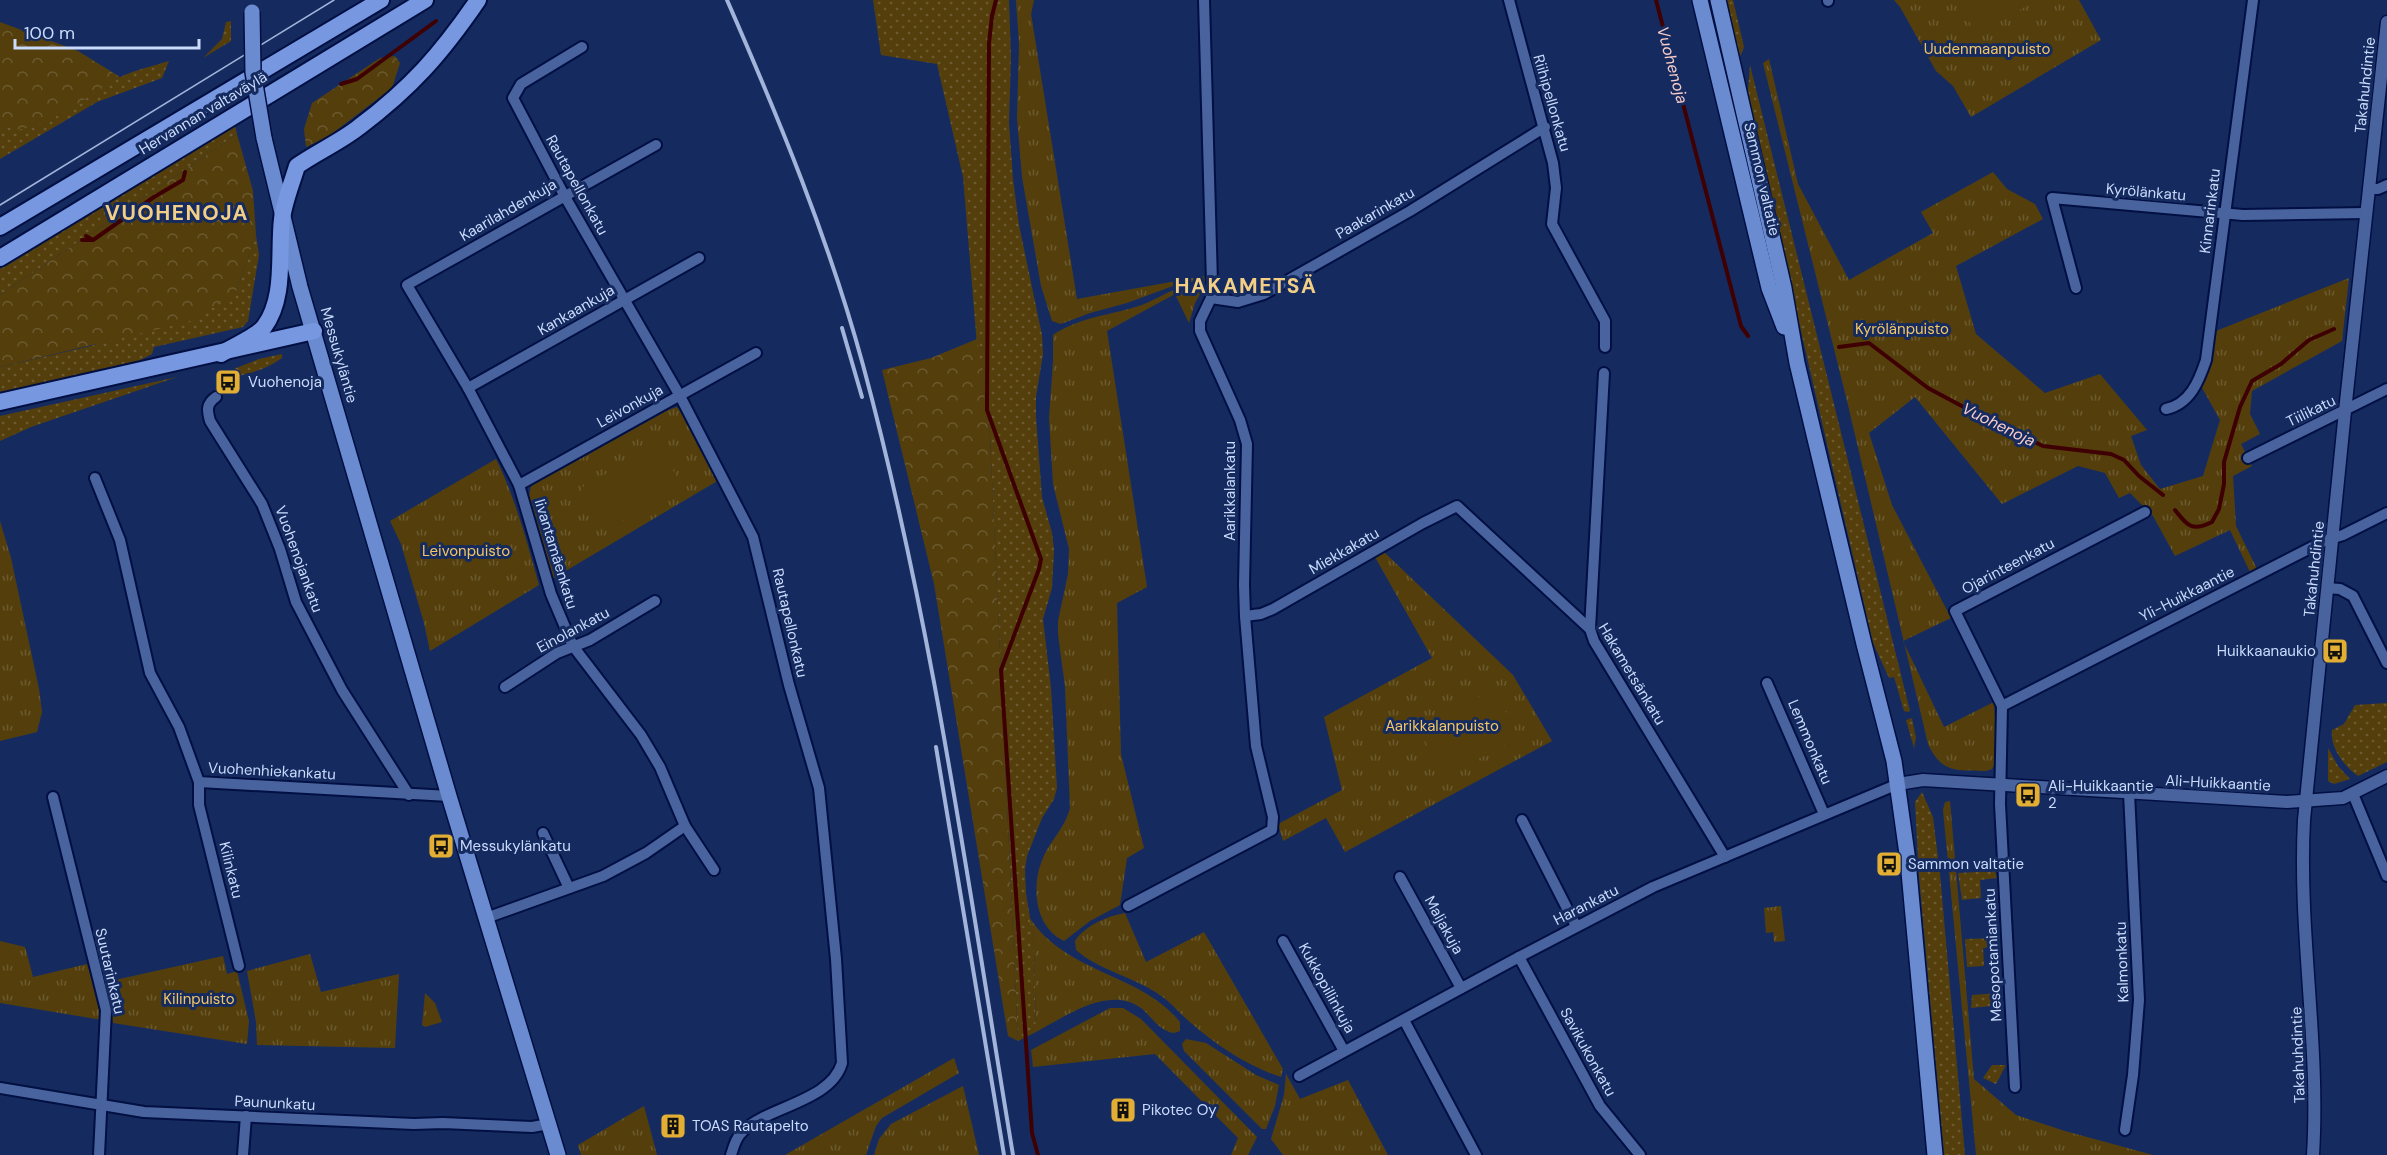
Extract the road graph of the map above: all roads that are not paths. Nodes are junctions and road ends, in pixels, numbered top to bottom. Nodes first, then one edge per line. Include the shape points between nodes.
1 (381, 0) edge
2 (425, 0) edge
3 (478, 0) edge
4 (1204, 0) edge
5 (1509, 0) edge
6 (1700, 0) edge
7 (1718, 0) edge
8 (2253, 0) edge
9 (252, 6) edge
10 (2387, 22) edge
11 (582, 47) dead end
12 (1545, 127) junction
13 (656, 145) dead end
14 (2387, 185) edge
15 (2369, 189) junction
16 (564, 195) junction
17 (2366, 213) junction
18 (2224, 214) junction
19 (282, 218) junction
20 (0, 227) edge
21 (0, 258) edge
22 (699, 258) dead end
23 (408, 285) joint
24 (2076, 288) dead end
25 (1211, 298) junction
26 (624, 299) junction
27 (314, 332) junction
28 (1605, 346) dead end
29 (756, 353) dead end
30 (221, 354) junction
31 (1797, 363) junction
32 (1604, 373) dead end
33 (468, 388) junction
34 (2387, 389) edge
35 (680, 396) junction
36 (216, 398) dead end
37 (0, 402) edge
38 (2166, 409) dead end
39 (2345, 411) junction
40 (2248, 458) dead end
41 (95, 478) dead end
42 (519, 485) junction
43 (1457, 506) joint
44 (2145, 512) dead end
45 (2387, 513) edge
46 (2332, 537) junction
47 (2327, 588) junction
48 (655, 601) dead end
49 (1245, 616) junction
50 (1590, 629) junction
51 (573, 646) junction
52 (2387, 663) edge
53 (1767, 683) dead end
54 (505, 687) dead end
55 (2002, 706) junction
56 (2387, 776) edge
57 (199, 782) junction
58 (1898, 784) junction
59 (2001, 785) junction
60 (2129, 793) junction
61 (2353, 794) junction
62 (409, 795) junction
63 (449, 796) junction
64 (53, 797) dead end
65 (2306, 801) junction
66 (1824, 814) junction
67 (1522, 820) dead end
68 (685, 826) junction
69 (543, 833) dead end
70 (1725, 857) junction
71 (714, 870) dead end
72 (2387, 876) edge
73 (1400, 877) dead end
74 (569, 888) junction
75 (1128, 906) dead end
76 (486, 918) junction
77 (1576, 926) junction
78 (1283, 941) dead end
79 (1519, 957) junction
80 (239, 966) dead end
81 (1461, 988) junction
82 (1404, 1020) junction
83 (1344, 1051) junction
84 (1299, 1077) dead end
85 (2015, 1087) dead end
86 (0, 1088) edge
87 (103, 1106) junction
88 (246, 1116) junction
89 (549, 1124) junction
90 (2125, 1130) dead end
91 (99, 1155) edge
92 (243, 1155) edge
93 (558, 1155) edge
94 (731, 1155) edge
95 (1476, 1155) edge
96 (1640, 1155) edge
97 (1935, 1155) edge
98 (2313, 1155) edge

1 - 20 highway, Hervannan valtaväylä
2 - 21 highway, Hervannan valtaväylä
3 - 19 highway via 442,51 405,91 357,129 297,166
4 - 25 street, Aarikkalankatu
5 - 12 street, Riihipellonkatu
6 - 31 main road, Sammon valtatie via 1769,288
7 - 31 main road, Sammon valtatie via 1784,288
8 - 18 street, Kinnarinkatu
9 - 19 main road, Messukyläntie, bridge via 253,72
10 - 15 street, Takahuhdintie
11 - 16 street, Rautapellonkatu via 521,84 513,98
12 - 25 street, Paakarinkatu via 1410,211 1264,294 1238,302
12 - 28 street, Riihipellonkatu via 1556,188 1552,224 1605,321
13 - 16 street, Kaarilahdenkuja
14 - 15 street
15 - 17 street, Takahuhdintie
16 - 23 street, Kaarilahdenkuja
16 - 26 street, Rautapellonkatu
17 - 18 street, Kyrölänkatu
17 - 39 street, Takahuhdintie
18 - 24 street, Kyrölänkatu via 2052,198
18 - 38 street, Kinnarinkatu via 2206,360 2188,397
19 - 27 main road, Messukyläntie
19 - 30 highway via 278,286 268,318 263,328
22 - 26 street, Kankaankuja
23 - 33 street, Iivantamäenkatu
25 - 49 street, Aarikkalankatu via 1200,321 1200,331 1247,444
26 - 33 street, Kankaankuja
26 - 35 street, Rautapellonkatu
27 - 30 highway
27 - 63 main road, Messukyläntie
29 - 35 street, Leivonkuja
30 - 37 highway
31 - 58 main road, Sammon valtatie
32 - 50 street
33 - 42 street, Iivantamäenkatu
34 - 39 street, Tiilikatu
35 - 42 street, Leivonkuja
35 - 94 street, Rautapellonkatu via 753,537 815,772 841,1018 842,1063 836,1076 818,1091 748,1126
36 - 62 street, Vuohenojankatu via 207,409 210,421 262,504 296,602 352,707
39 - 40 street, Tiilikatu
39 - 46 street, Takahuhdintie
41 - 57 street, Vuohenhiekankatu via 120,540 150,673 179,727
42 - 51 street, Iivantamäenkatu via 550,594
43 - 49 street, Miekkakatu via 1273,609
43 - 50 street, Hakametsänkatu
44 - 55 street, Ojarinteenkatu via 1955,610
45 - 46 street, Yli-Huikkaantie
46 - 47 street, Takahuhdintie
46 - 55 street, Yli-Huikkaantie
47 - 52 street via 2353,596
47 - 65 street, Takahuhdintie
48 - 51 street, Einolankatu
49 - 75 street, Aarikkalankatu via 1256,746 1273,817 1272,830
50 - 70 street, Hakametsänkatu
51 - 54 street, Einolankatu
51 - 68 street, Iivantamäenkatu via 641,735 660,767
53 - 66 street, Lemmonkatu
55 - 59 street, Ojarinteenkatu
56 - 61 street, Ali-Huikkaantie
57 - 62 street, Vuohenhiekankatu
57 - 80 street, Kilinkatu via 199,805
58 - 59 street, Ali-Huikkaantie via 1923,780
58 - 66 street, Harankatu
58 - 97 main road, Sammon valtatie
59 - 60 street, Ali-Huikkaantie
59 - 85 street, Mesopotamiankatu
60 - 65 street, Ali-Huikkaantie
60 - 90 street, Kalmonkatu via 2139,999
61 - 65 street, Ali-Huikkaantie
61 - 72 street
62 - 63 street, Vuohenhiekankatu
63 - 76 main road
64 - 87 street, Suutarinkatu via 106,1010
65 - 98 street, Takahuhdintie via 2302,886 2313,1034
66 - 70 street, Harankatu
67 - 77 street
68 - 71 street, Iivantamäenkatu
68 - 74 street via 624,865
69 - 74 street
70 - 77 street, Harankatu via 1653,887
73 - 81 street, Maljakuja
74 - 76 street
76 - 89 main road
77 - 79 street, Harankatu
78 - 83 street, Kukkopillinkuja
79 - 81 street, Harankatu
79 - 96 street, Savikukonkatu via 1600,1106
81 - 82 street, Harankatu
82 - 83 street, Harankatu
82 - 95 street
83 - 84 street, Harankatu
86 - 87 street, Paununkatu
87 - 88 street, Paununkatu via 144,1112
87 - 91 street, Suutarinkatu
88 - 89 street, Paununkatu via 414,1124
88 - 92 street
89 - 93 main road

